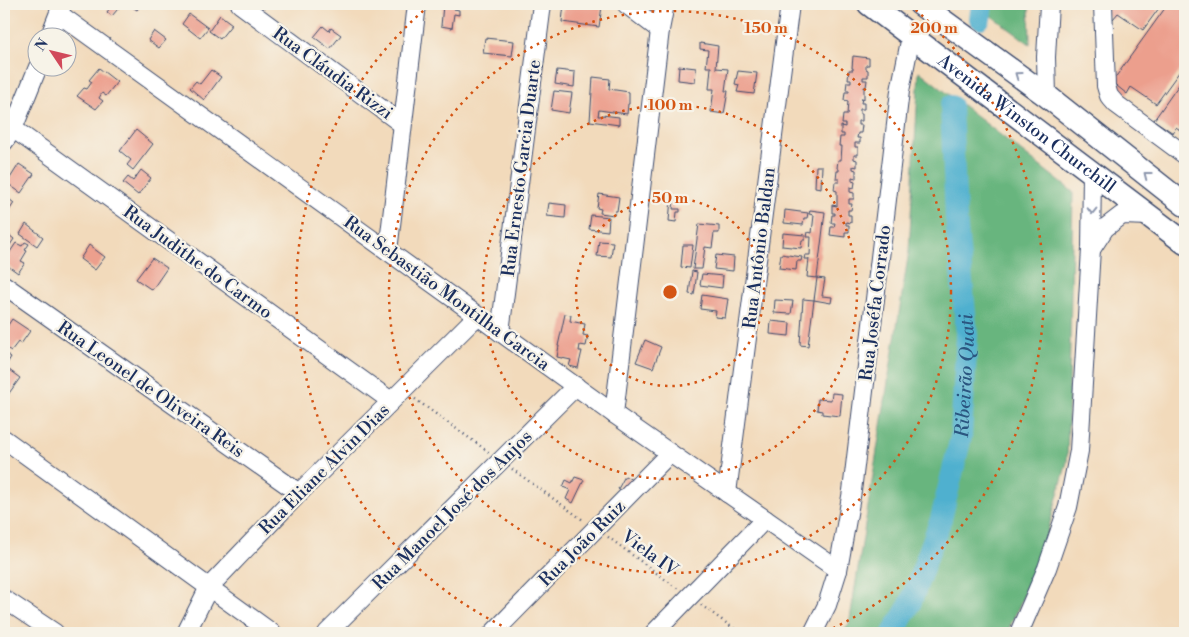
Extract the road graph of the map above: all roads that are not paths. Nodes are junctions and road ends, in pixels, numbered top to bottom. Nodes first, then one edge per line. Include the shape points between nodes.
1 (240, 4) edge
2 (416, 4) edge
3 (542, 4) edge
4 (626, 4) edge
5 (664, 4) edge
6 (790, 4) edge
7 (869, 4) edge
8 (920, 4) edge
9 (1049, 4) edge
10 (1103, 4) edge
11 (61, 9) edge
12 (53, 28) edge
13 (660, 30) junction
14 (911, 36) junction
15 (33, 78) edge
16 (1047, 96) junction
17 (402, 124) junction
18 (7, 131) edge
19 (1185, 155) edge
20 (1092, 173) junction
21 (1185, 205) edge
22 (1150, 216) junction
23 (1185, 243) edge
24 (1091, 249) junction
25 (388, 251) junction
26 (4, 284) edge
27 (477, 316) junction
28 (500, 332) junction
29 (576, 386) junction
30 (391, 402) junction
31 (614, 414) junction
32 (4, 439) edge
33 (670, 453) junction
34 (299, 493) junction
35 (727, 493) junction
36 (765, 519) junction
37 (838, 570) junction
38 (209, 587) junction
39 (4, 599) edge
40 (55, 633) edge
41 (186, 633) edge
42 (272, 633) edge
43 (328, 633) edge
44 (493, 633) edge
45 (654, 633) edge
46 (813, 633) edge
47 (1019, 633) edge

1 - 17 street, Rua Cláudia Rizzi
2 - 17 street
3 - 28 street, Rua Ernesto Garcia Duarte
4 - 13 street
5 - 13 street
6 - 35 street, Rua Antônio Baldan
7 - 14 main road, Avenida Winston Churchill
16 -> 8 main road, Avenida Winston Churchill
9 - 16 street
10 - 19 street via 1109,96
11 - 12 street
11 - 25 street, Rua Sebastião Montilha Garcia
13 - 31 street
14 - 20 main road, Avenida Winston Churchill
14 - 37 street, Rua Joséfa Corrado via 900,91 852,491
15 - 18 street
21 -> 16 main road, Avenida Winston Churchill
17 - 25 street
18 - 30 street, Rua Judithe do Carmo
20 - 22 main road, Avenida Winston Churchill
20 -> 24 street
22 - 23 main road, Avenida Winston Churchill
22 - 24 street via 1122,215 1105,228
24 - 47 street via 1079,452 1068,507 1047,568
25 - 27 street, Rua Sebastião Montilha Garcia
26 - 34 street, Rua Leonel de Oliveira Reis
27 - 28 street, Rua Sebastião Montilha Garcia
27 - 30 street, Rua Eliane Alvin Dias
28 - 29 street, Rua Sebastião Montilha Garcia
29 - 31 street, Rua Sebastião Montilha Garcia
29 - 43 street, Rua Manoel José dos Anjos
30 - 34 street, Rua Eliane Alvin Dias
31 - 33 street, Rua Sebastião Montilha Garcia
32 - 38 street
33 - 35 street, Rua Sebastião Montilha Garcia
33 - 44 street, Rua João Ruiz
34 - 38 street, Rua Eliane Alvin Dias
35 - 36 street, Rua Sebastião Montilha Garcia
36 - 37 street, Rua Sebastião Montilha Garcia
36 - 45 street
37 - 46 street, Rua Joséfa Corrado via 827,605
38 - 41 street, Rua Eliane Alvin Dias
38 - 42 street
39 - 40 street

